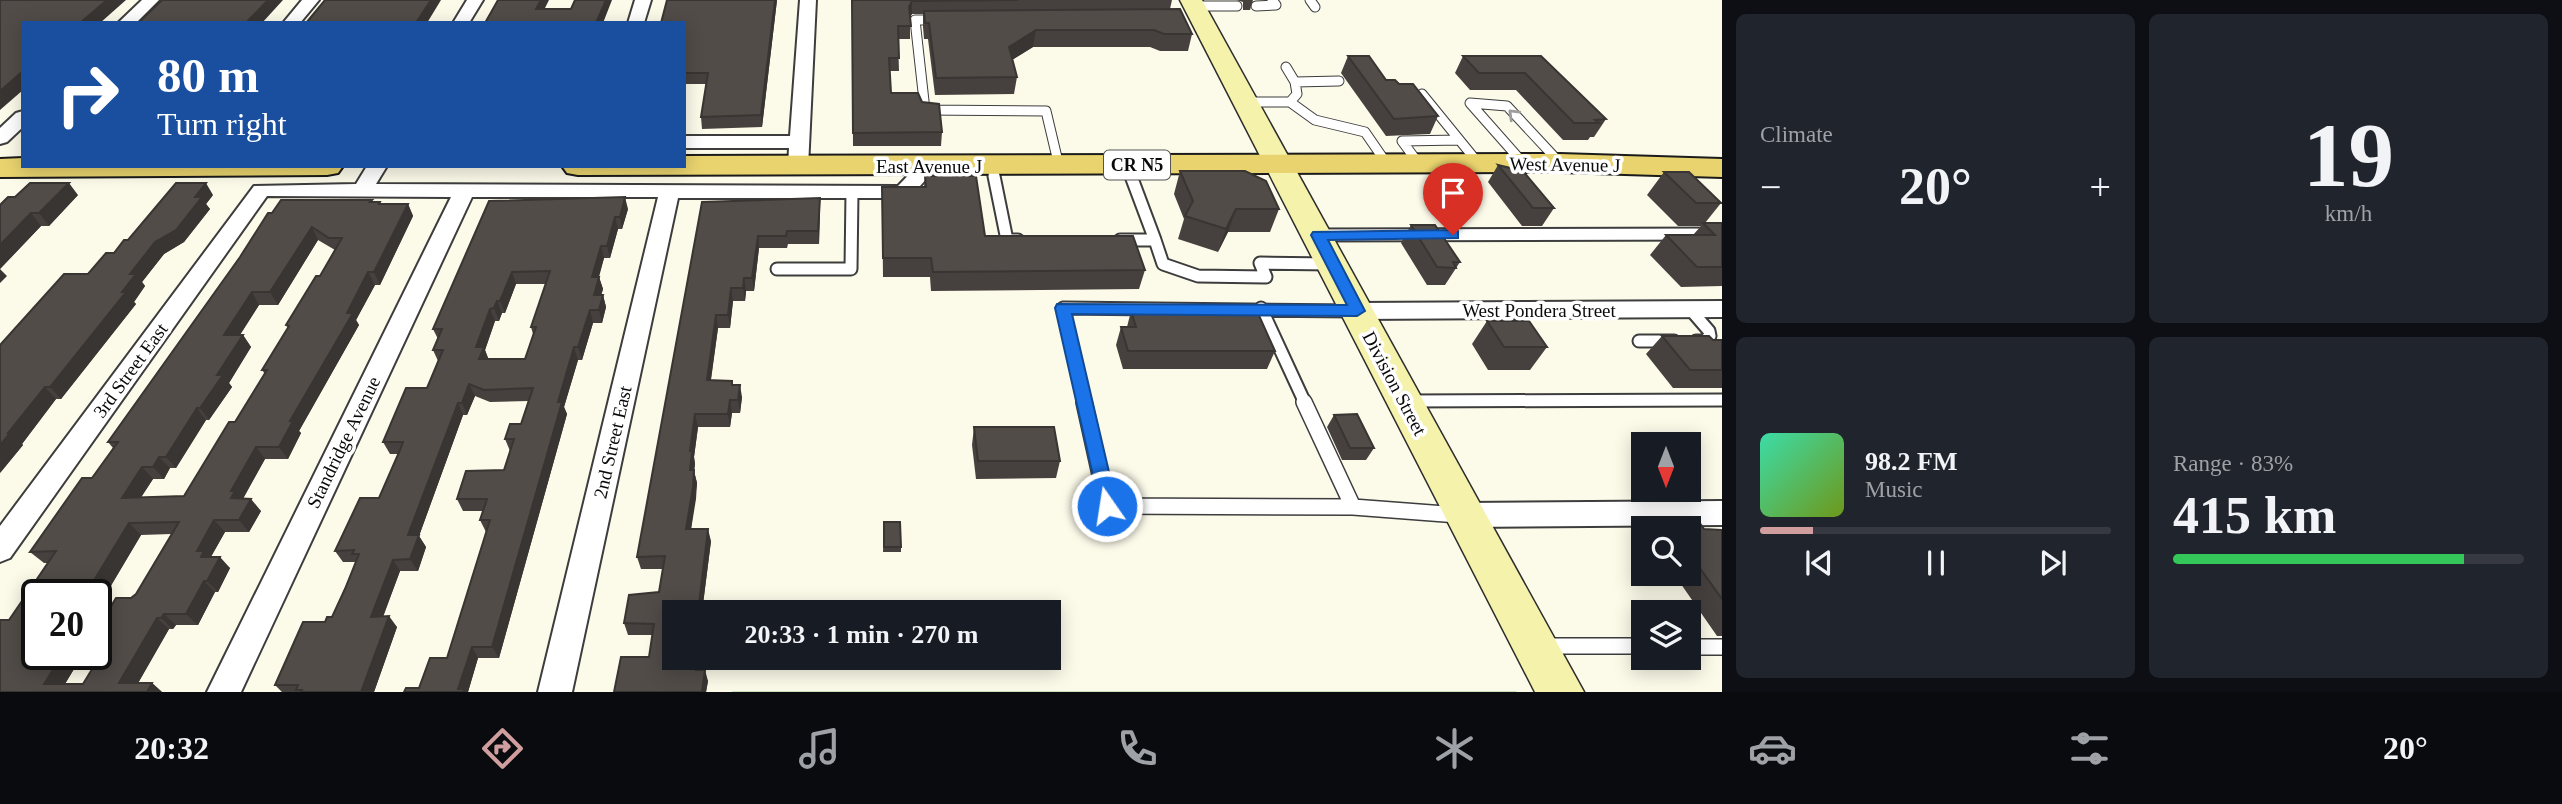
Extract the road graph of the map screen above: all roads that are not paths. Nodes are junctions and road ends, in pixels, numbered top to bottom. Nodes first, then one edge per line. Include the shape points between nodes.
1 (151, 0) edge
2 (311, 0) edge
3 (475, 0) edge
4 (643, 0) edge
5 (808, 0) edge
6 (1272, 0) edge
7 (1237, 6) dead end
8 (1256, 6) dead end
9 (1194, 10) edge
10 (942, 20) edge
11 (128, 21) edge
12 (293, 21) edge
13 (462, 21) edge
14 (637, 21) edge
15 (1286, 67) dead end
16 (1339, 81) dead end
17 (1295, 82) junction
18 (1422, 94) edge
19 (1247, 102) junction
20 (1290, 102) junction
21 (21, 121) edge
22 (686, 142) edge
23 (21, 143) edge
24 (1469, 152) junction
25 (799, 154) junction
26 (1, 158) edge
27 (21, 158) edge
28 (686, 160) edge
29 (1523, 163) junction
30 (1560, 163) junction
31 (1387, 164) junction
32 (1128, 165) junction
33 (1281, 165) junction
34 (928, 166) junction
35 (992, 166) junction
36 (1059, 166) junction
37 (1722, 167) edge
38 (376, 168) edge
39 (362, 191) junction
40 (852, 192) junction
41 (463, 193) junction
42 (669, 193) junction
43 (1722, 234) edge
44 (1318, 235) junction
45 (1034, 240) edge
46 (1101, 240) edge
47 (1155, 240) junction
48 (1332, 264) junction
49 (777, 269) dead end
50 (1261, 308) junction
51 (1690, 309) junction
52 (1722, 309) edge
53 (1357, 311) junction
54 (1639, 341) dead end
55 (1722, 400) edge
56 (1405, 401) junction
57 (1353, 507) junction
58 (1722, 513) edge
59 (1466, 515) junction
60 (0, 550) edge
61 (1535, 646) junction
62 (1631, 646) edge
63 (1701, 646) edge
64 (1722, 647) edge
65 (223, 692) edge
66 (555, 692) edge
67 (1560, 692) edge

1 - 11 street
2 - 12 street
3 - 13 street
4 - 14 street
5 - 25 street
6 - 8 lane via 1276,5
7 - 9 lane
9 - 19 main road, Division Street
10 - 36 lane via 915,20 925,110 1046,111
15 - 17 lane
16 - 17 lane
17 - 20 lane via 1297,94
18 - 24 lane
19 - 20 lane
19 - 33 main road, Division Street
20 - 31 lane via 1314,121 1364,132
21 - 26 street
22 - 25 street, East Avenue J
23 - 26 street
24 - 29 main road, West Avenue J / CR N5
24 - 31 main road, West Avenue J / CR N5 via 1419,164
25 - 28 main road, East Avenue J / CR N5
25 - 34 main road, East Avenue J / CR N5
26 - 27 main road
29 - 30 main road, West Avenue J / CR N5
30 -> 29 lane via 1507,106 1470,103
30 - 37 main road, West Avenue J / CR N5
31 - 33 main road, West Avenue J / CR N5
32 - 33 main road, East Avenue J / CR N5
32 - 36 main road, East Avenue J / CR N5
32 - 47 lane
33 - 44 main road, Division Street
34 - 35 main road, East Avenue J / CR N5
34 - 40 street via 904,192
35 - 36 main road, East Avenue J / CR N5
35 - 45 lane via 1007,240
38 - 39 street
39 - 41 street
39 - 60 street, 3rd Street East via 261,190
40 - 42 street
40 - 49 lane via 852,270
41 - 42 street
41 - 65 street, Standridge Avenue
42 - 66 street, 2nd Street East
43 - 44 lane
44 - 48 main road, Division Street
46 - 47 lane
47 - 48 lane via 1163,264 1198,276 1266,277 1260,263
48 - 53 main road, Division Street
50 - 53 lane
50 - 57 lane
50 - 57 lane via 1063,308 1107,506
51 - 52 street, West Pondera Street
51 - 53 street, West Pondera Street
51 - 54 lane via 1709,331 1710,337 1704,341
53 - 56 main road, Division Street
55 - 56 lane
56 - 59 main road, Division Street
57 - 59 lane
58 - 59 street
59 - 61 main road, Division Street
61 - 62 lane
61 - 67 main road, Division Street
63 - 64 lane

